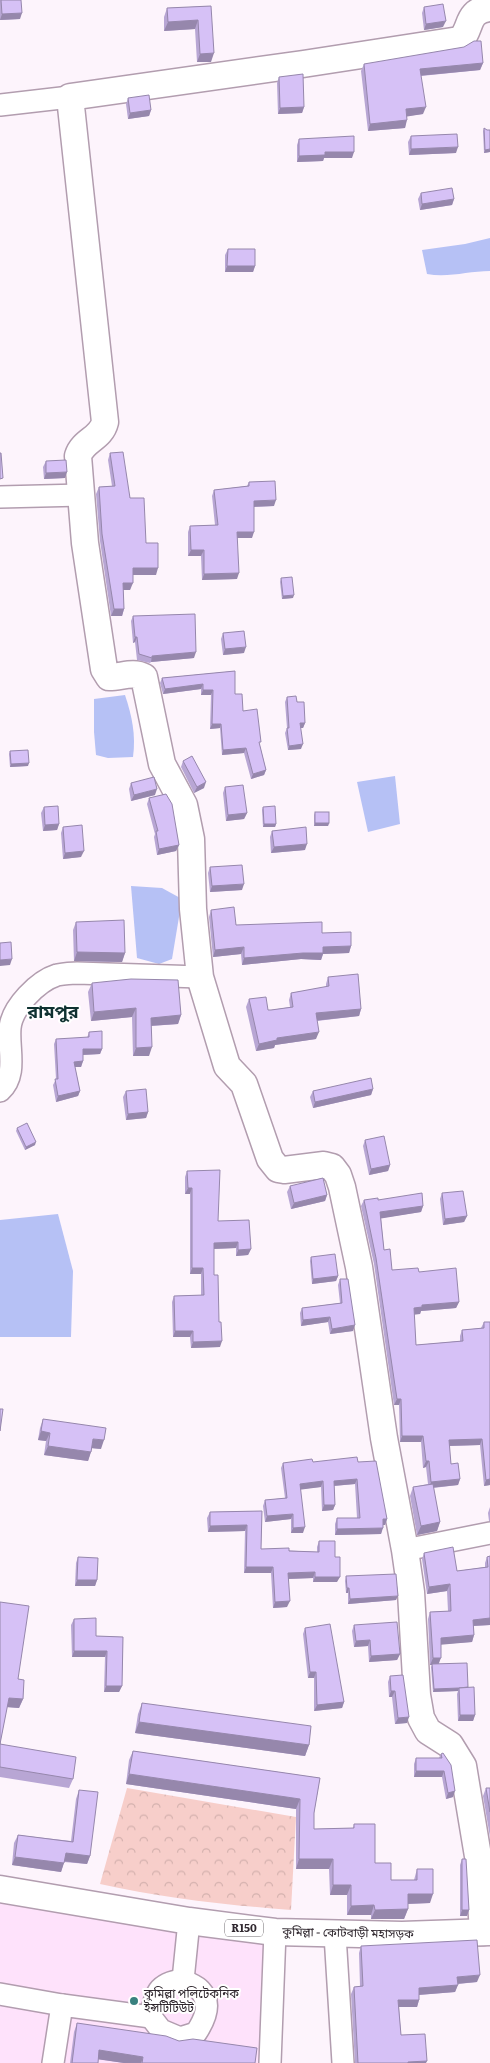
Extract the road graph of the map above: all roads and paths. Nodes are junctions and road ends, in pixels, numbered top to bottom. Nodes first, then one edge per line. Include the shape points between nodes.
1 (490, 8) edge
2 (70, 96) junction
3 (0, 105) edge
4 (82, 494) junction
5 (0, 497) edge
6 (200, 977) junction
7 (0, 1091) edge
8 (490, 1533) edge
9 (405, 1550) junction
10 (0, 1889) edge
11 (189, 1920) junction
12 (275, 1932) junction
13 (487, 1932) edge
14 (335, 1935) junction
15 (183, 1980) junction
16 (0, 1994) edge
17 (62, 2005) junction
18 (151, 2017) junction
19 (53, 2063) edge
20 (270, 2063) edge
21 (342, 2063) edge

1 - 2 main road via 482,9 471,18 459,40
2 - 3 street
2 - 4 main road via 105,422 101,433 81,448 78,466
4 - 5 street
4 - 6 main road via 85,543 104,669 109,677 138,674 144,677 162,764 184,805 191,839 193,909
6 - 7 street via 77,973 57,976 39,984 22,1002 10,1026 11,1073 8,1083
6 - 9 main road via 227,1066 244,1084 270,1160 278,1169 324,1165 332,1167 338,1175 359,1267 384,1438
8 - 9 street
9 - 13 main road via 421,1718 428,1730 450,1745 463,1766
10 - 11 main road, কুমিল্লা - কোটবাড়ী মহাসড়ক / R150
11 - 12 main road, কুমিল্লা - কোটবাড়ী মহাসড়ক / R150
11 - 15 street
12 - 14 main road, কুমিল্লা - কোটবাড়ী মহাসড়ক / R150
12 - 20 street
13 - 14 main road, কুমিল্লা - কোটবাড়ী মহাসড়ক / R150
14 - 21 street
15 - 18 street via 172,1981 161,1988 153,2000
15 - 18 street via 200,1990 206,2004 206,2018 196,2033 180,2038 161,2030
16 - 17 street
17 - 18 street
17 - 19 street

